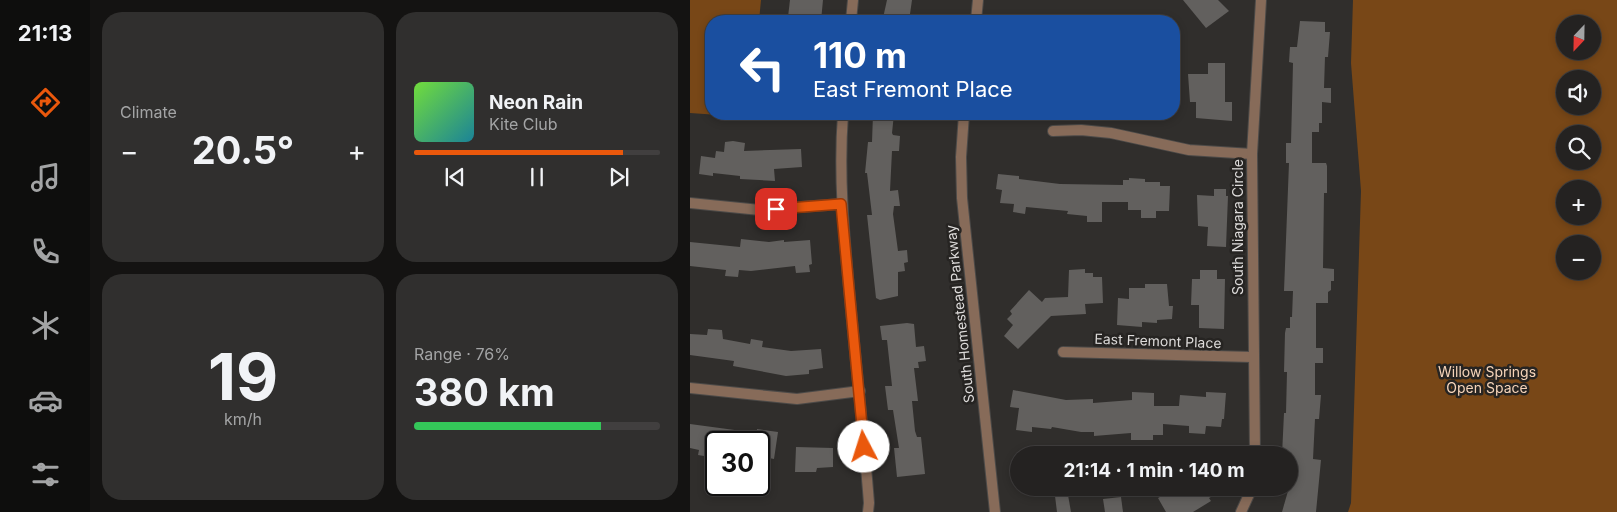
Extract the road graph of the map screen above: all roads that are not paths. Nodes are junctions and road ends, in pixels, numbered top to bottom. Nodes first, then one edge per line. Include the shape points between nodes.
1 (853, 0) edge
2 (978, 0) edge
3 (1261, 0) edge
4 (852, 15) edge
5 (977, 15) edge
6 (843, 120) edge
7 (964, 120) edge
8 (1053, 131) dead end
9 (1252, 154) junction
10 (690, 203) edge
11 (841, 204) junction
12 (1064, 352) dead end
13 (1252, 358) junction
14 (690, 388) edge
15 (860, 391) junction
16 (1255, 446) edge
17 (1248, 496) edge
18 (868, 512) edge
19 (995, 512) edge
20 (1240, 512) edge

1 - 4 street
2 - 5 street
3 - 9 street, South Niagara Circle
6 - 11 street
7 - 19 street, South Homestead Parkway via 962,198
8 - 9 street via 1111,133 1189,150
9 - 13 street, South Niagara Circle
10 - 11 street via 760,210
11 - 15 street
12 - 13 street, East Fremont Place
13 - 16 street, South Niagara Circle
14 - 15 street via 796,399
15 - 18 street
17 - 20 street

